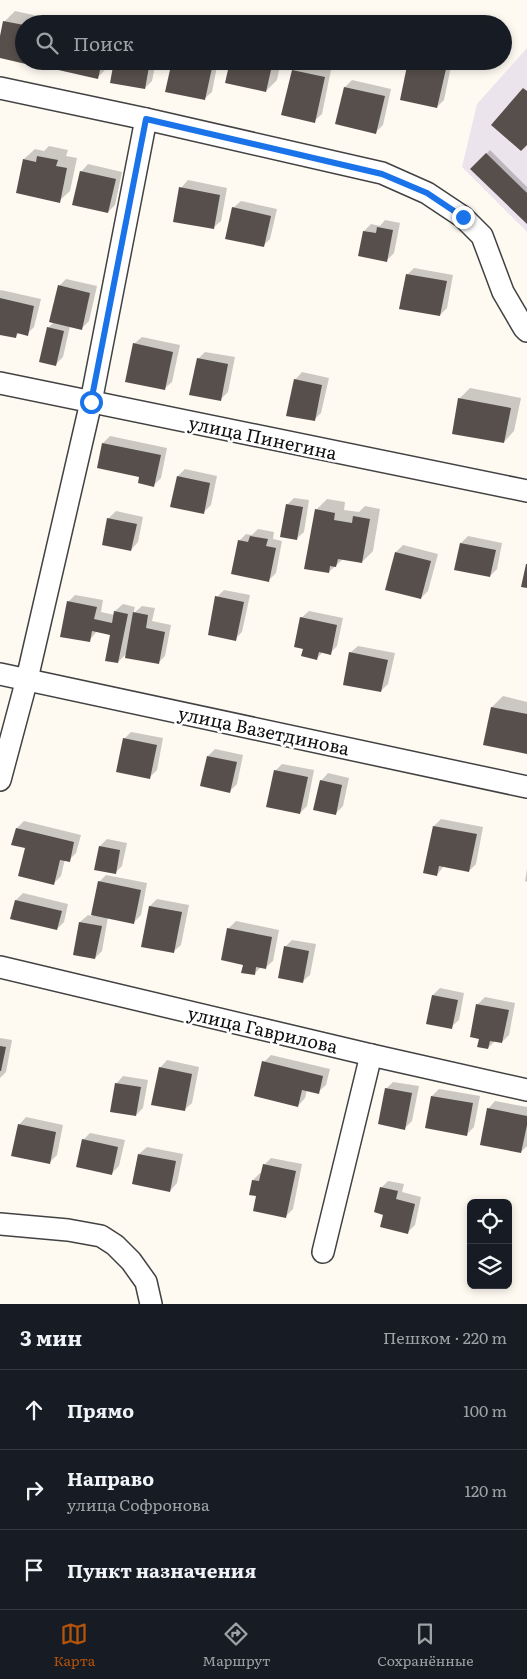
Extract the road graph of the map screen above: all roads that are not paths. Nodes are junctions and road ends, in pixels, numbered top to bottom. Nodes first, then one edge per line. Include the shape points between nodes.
1 (0, 88) edge
2 (146, 119) junction
3 (527, 331) edge
4 (0, 383) edge
5 (91, 402) junction
6 (527, 491) edge
7 (0, 674) edge
8 (26, 679) junction
9 (0, 780) edge
10 (527, 787) edge
11 (0, 967) edge
12 (370, 1055) junction
13 (527, 1090) edge
14 (0, 1224) edge
15 (323, 1252) dead end
16 (151, 1304) edge

1 - 2 street
2 - 3 street via 382,174 427,193 463,217 482,236 503,292
2 - 5 street
4 - 5 street, улица Пинегина
5 - 6 street, улица Пинегина
5 - 8 street
7 - 8 street, улица Вазетдинова
8 - 9 street
8 - 10 street, улица Вазетдинова
11 - 12 street, улица Гаврилова
12 - 13 street, улица Гаврилова
12 - 15 street
14 - 16 street via 101,1236 131,1261 146,1282

